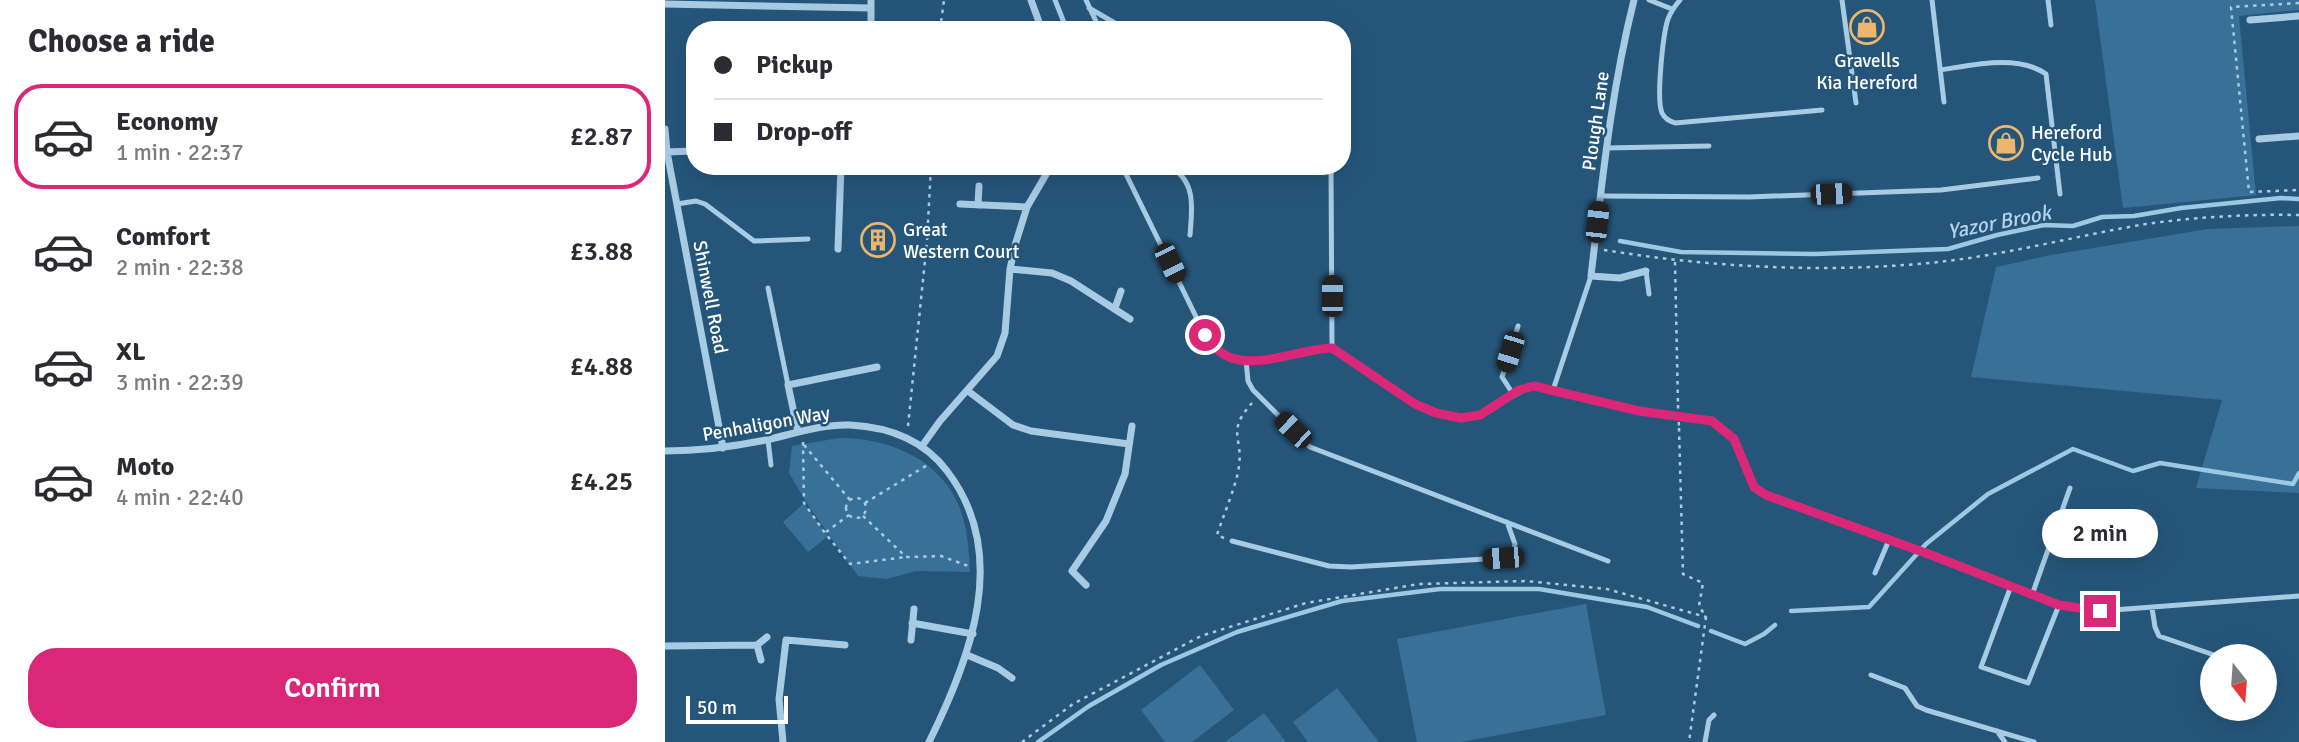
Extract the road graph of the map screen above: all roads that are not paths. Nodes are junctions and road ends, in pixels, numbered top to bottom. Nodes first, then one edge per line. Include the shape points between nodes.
1 (1031, 0) edge
2 (1055, 0) edge
3 (1086, 0) edge
4 (1635, 0) edge
5 (1649, 0) edge
6 (1680, 0) edge
7 (1842, 0) edge
8 (1932, 0) edge
9 (2048, 0) edge
10 (665, 4) edge
11 (871, 4) edge
12 (1089, 8) junction
13 (1672, 9) junction
14 (2299, 16) edge
15 (2249, 20) dead end
16 (1039, 21) edge
17 (1063, 21) edge
18 (1096, 21) edge
19 (1111, 21) edge
20 (2051, 25) dead end
21 (1940, 70) junction
22 (1944, 102) dead end
23 (1856, 103) dead end
24 (1822, 110) dead end
25 (665, 129) edge
26 (2299, 136) edge
27 (2259, 139) dead end
28 (1709, 146) dead end
29 (1605, 148) junction
30 (686, 151) edge
31 (666, 152) edge
32 (841, 175) edge
33 (1046, 175) edge
34 (1126, 175) edge
35 (1181, 175) edge
36 (1331, 175) edge
37 (2038, 178) dead end
38 (979, 186) dead end
39 (2060, 194) dead end
40 (1600, 196) junction
41 (677, 204) junction
42 (960, 204) dead end
43 (978, 205) junction
44 (1027, 207) junction
45 (1191, 235) dead end
46 (808, 239) dead end
47 (838, 249) dead end
48 (1010, 269) junction
49 (1646, 271) joint
50 (1591, 276) junction
51 (768, 288) dead end
52 (1121, 291) dead end
53 (1649, 294) dead end
54 (1115, 308) junction
55 (1130, 319) dead end
56 (1518, 326) dead end
57 (1332, 348) junction
58 (1246, 360) junction
59 (877, 367) dead end
60 (788, 385) junction
61 (1553, 390) junction
62 (968, 391) junction
63 (1513, 394) junction
64 (1132, 426) dead end
65 (798, 432) junction
66 (768, 440) junction
67 (1129, 444) junction
68 (922, 446) junction
69 (723, 448) junction
70 (665, 451) edge
71 (771, 465) dead end
72 (2070, 488) dead end
73 (1507, 521) junction
74 (1889, 540) junction
75 (1232, 541) road end
76 (1608, 561) dead end
77 (1875, 573) dead end
78 (1086, 585) dead end
79 (2011, 586) junction
80 (2032, 594) junction
81 (2299, 596) edge
82 (2059, 605) junction
83 (914, 608) dead end
84 (2152, 608) junction
85 (912, 623) junction
86 (973, 634) junction
87 (767, 637) dead end
88 (911, 640) dead end
89 (757, 645) junction
90 (845, 645) dead end
91 (665, 646) edge
92 (2200, 650) edge
93 (967, 655) junction
94 (761, 660) dead end
95 (1871, 675) dead end
96 (1012, 678) dead end
97 (1714, 715) dead end
98 (1997, 730) junction
99 (783, 742) edge
100 (929, 742) edge
101 (1705, 742) edge
102 (2005, 742) edge
103 (2034, 742) edge

1 - 16 street
2 - 17 lane
3 - 12 lane
4 - 29 street, Plough Lane
5 - 13 lane
6 - 13 lane
7 - 23 lane
8 - 21 lane
9 - 20 lane
10 - 11 street
12 - 18 lane
12 - 19 lane
13 - 24 lane via 1658,95 1667,120 1675,123
14 - 15 street
21 - 22 lane
21 - 39 lane via 2023,64 2046,74
25 - 31 street, Shinwell Road
26 - 27 street
28 - 29 lane
29 - 40 street, Plough Lane
30 - 31 street
31 - 41 street, Shinwell Road
32 - 47 street
33 - 44 street
34 - 58 lane via 1205,335 1228,357
35 - 45 lane via 1193,200
36 - 57 lane
37 - 40 lane via 1941,190 1749,197
38 - 43 street
40 - 50 street, Plough Lane
41 - 46 lane via 705,204 754,241
41 - 69 street, Shinwell Road
42 - 43 street
43 - 44 street
44 - 48 street
48 - 54 street via 1052,273
48 - 62 street via 1005,333 997,356
49 - 50 street via 1621,278
49 - 53 lane
50 - 61 lane
51 - 60 lane
52 - 54 street
54 - 55 street
56 - 63 lane via 1502,377
57 - 58 lane
57 - 63 lane via 1436,413 1461,418 1480,415
58 - 73 lane via 1248,382 1258,396 1310,447
59 - 60 street
60 - 65 street
61 - 63 lane via 1534,386
61 - 74 lane via 1639,411 1712,421 1734,439 1754,487
62 - 67 street via 1013,425
62 - 68 street
64 - 67 street
65 - 66 street, Penhaligon Way
65 - 68 street, Penhaligon Way via 848,425 907,436
66 - 69 street, Penhaligon Way
66 - 71 lane
67 - 78 street via 1125,474 1106,521 1072,571
68 - 86 street, Penhaligon Way via 938,458 972,512 980,573
69 - 70 street, Penhaligon Way
72 - 80 lane
73 - 75 lane via 1515,544 1513,553 1503,558 1329,566
73 - 76 lane
74 - 77 lane
74 - 79 lane
79 - 80 lane
79 - 82 lane via 1981,667 2028,683
80 - 82 lane
81 - 84 lane
82 - 84 lane via 2100,611
83 - 85 street
84 - 92 lane via 2159,636
85 - 86 street
85 - 88 street
86 - 93 street, Penhaligon Way
87 - 89 street
89 - 91 street
89 - 94 street
90 - 99 street via 786,640 779,699
93 - 96 street
93 - 100 street, Penhaligon Way
95 - 98 lane via 1905,688 1917,706 1926,710
97 - 101 lane
98 - 102 lane
98 - 103 lane

